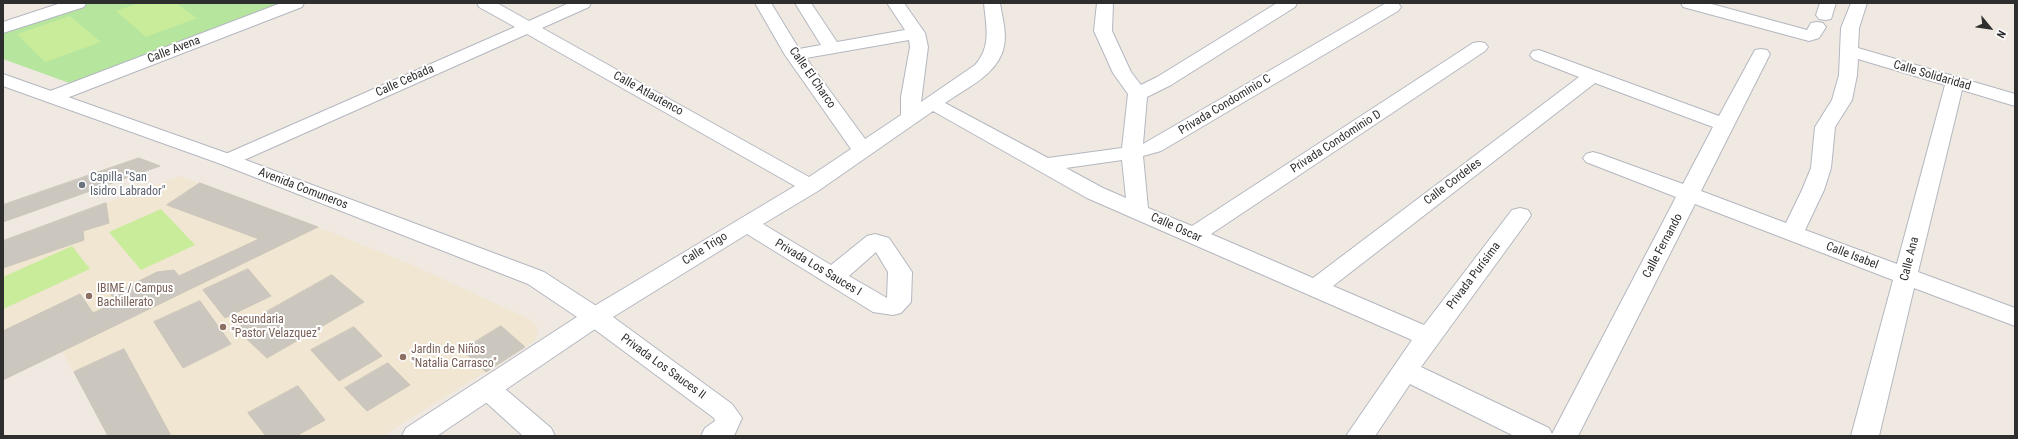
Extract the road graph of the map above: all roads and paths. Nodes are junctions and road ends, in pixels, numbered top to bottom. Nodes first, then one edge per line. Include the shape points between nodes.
1 (78, 3) edge
2 (296, 3) edge
3 (485, 3) edge
4 (583, 3) edge
5 (763, 3) edge
6 (803, 3) edge
7 (895, 3) edge
8 (992, 3) edge
9 (1105, 3) edge
10 (1289, 3) edge
11 (1689, 3) edge
12 (1859, 3) edge
13 (1392, 7) dead end
14 (1823, 15) edge
15 (527, 27) junction
16 (3, 28) edge
17 (916, 33) junction
18 (1479, 47) dead end
19 (832, 48) junction
20 (1849, 51) junction
21 (1761, 54) dead end
22 (794, 55) junction
23 (1539, 55) dead end
24 (1592, 75) junction
25 (3, 80) edge
26 (1955, 82) junction
27 (1138, 94) junction
28 (52, 97) junction
29 (2015, 100) edge
30 (932, 103) junction
31 (911, 118) junction
32 (1725, 125) junction
33 (864, 151) junction
34 (1132, 153) junction
35 (1594, 158) dead end
36 (228, 160) junction
37 (1045, 165) junction
38 (810, 186) junction
39 (1690, 195) junction
40 (1138, 212) junction
41 (1520, 215) dead end
42 (746, 224) junction
43 (1792, 233) junction
44 (1193, 236) junction
45 (1905, 276) junction
46 (832, 277) junction
47 (1314, 289) junction
48 (595, 317) junction
49 (2015, 317) edge
50 (1428, 337) junction
51 (1405, 370) junction
52 (488, 388) junction
53 (722, 427) edge
54 (416, 436) edge
55 (541, 436) edge
56 (1360, 436) edge
57 (1539, 436) edge
58 (1564, 436) edge
59 (1865, 436) edge

1 - 16 street
2 - 28 street, Calle Avena
3 - 15 street, Calle Atlautenco
4 - 15 street, Calle Cebada
5 - 22 street, Calle El Charco
6 - 19 street
7 - 17 street
8 - 30 street, Calle Trigo via 996,47 992,59 982,69
9 - 27 street via 1103,31 1122,73
10 - 27 street via 1164,81
11 - 14 street via 1809,36 1813,34
12 - 20 street via 1850,28
13 - 34 street, Privada Condominio C via 1154,147
15 - 36 street, Calle Cebada
15 - 38 street, Calle Atlautenco
17 - 19 street
17 - 31 street via 919,47 911,97
18 - 44 street, Privada Condominio D
19 - 22 street
20 - 26 street, Calle Solidaridad
20 - 43 street via 1848,75 1842,100 1825,126 1820,168 1813,190
21 - 32 street, Calle Fernando
22 - 33 street, Calle El Charco
23 - 24 street
24 - 32 street
24 - 47 street, Calle Cordeles
25 - 28 street, Avenida Comuneros
26 - 29 street, Calle Solidaridad
26 - 45 street, Calle Ana
27 - 34 street
28 - 36 street, Avenida Comuneros
30 - 31 street, Calle Trigo
30 - 37 street, Calle Oscar
31 - 33 street, Calle Trigo
32 - 39 street, Calle Fernando
33 - 38 street, Calle Trigo
34 - 37 street, Privada Condominio C
34 - 40 street
35 - 39 street, Calle Isabel
36 - 48 street, Avenida Comuneros via 536,278
37 - 40 street, Calle Oscar via 1095,193
38 - 42 street, Calle Trigo
39 - 43 street, Calle Isabel
39 - 58 street, Calle Fernando
40 - 44 street, Calle Oscar
41 - 50 street, Privada Purísima
42 - 46 street, Privada Los Sauces I
42 - 48 street, Calle Trigo
43 - 45 street, Calle Isabel
44 - 47 street, Calle Oscar
45 - 49 street, Calle Isabel
45 - 59 street, Calle Ana
46 - 46 street, Privada Los Sauces I via 870,244 875,241 881,243 900,272 899,302 893,307 881,306
47 - 50 street, Calle Oscar
48 - 52 street, Calle Trigo
48 - 53 street, Privada Los Sauces II via 723,411
50 - 51 street, Privada Purísima
51 - 56 street, Privada Purísima
51 - 57 street
52 - 54 street, Calle Trigo
52 - 55 street

